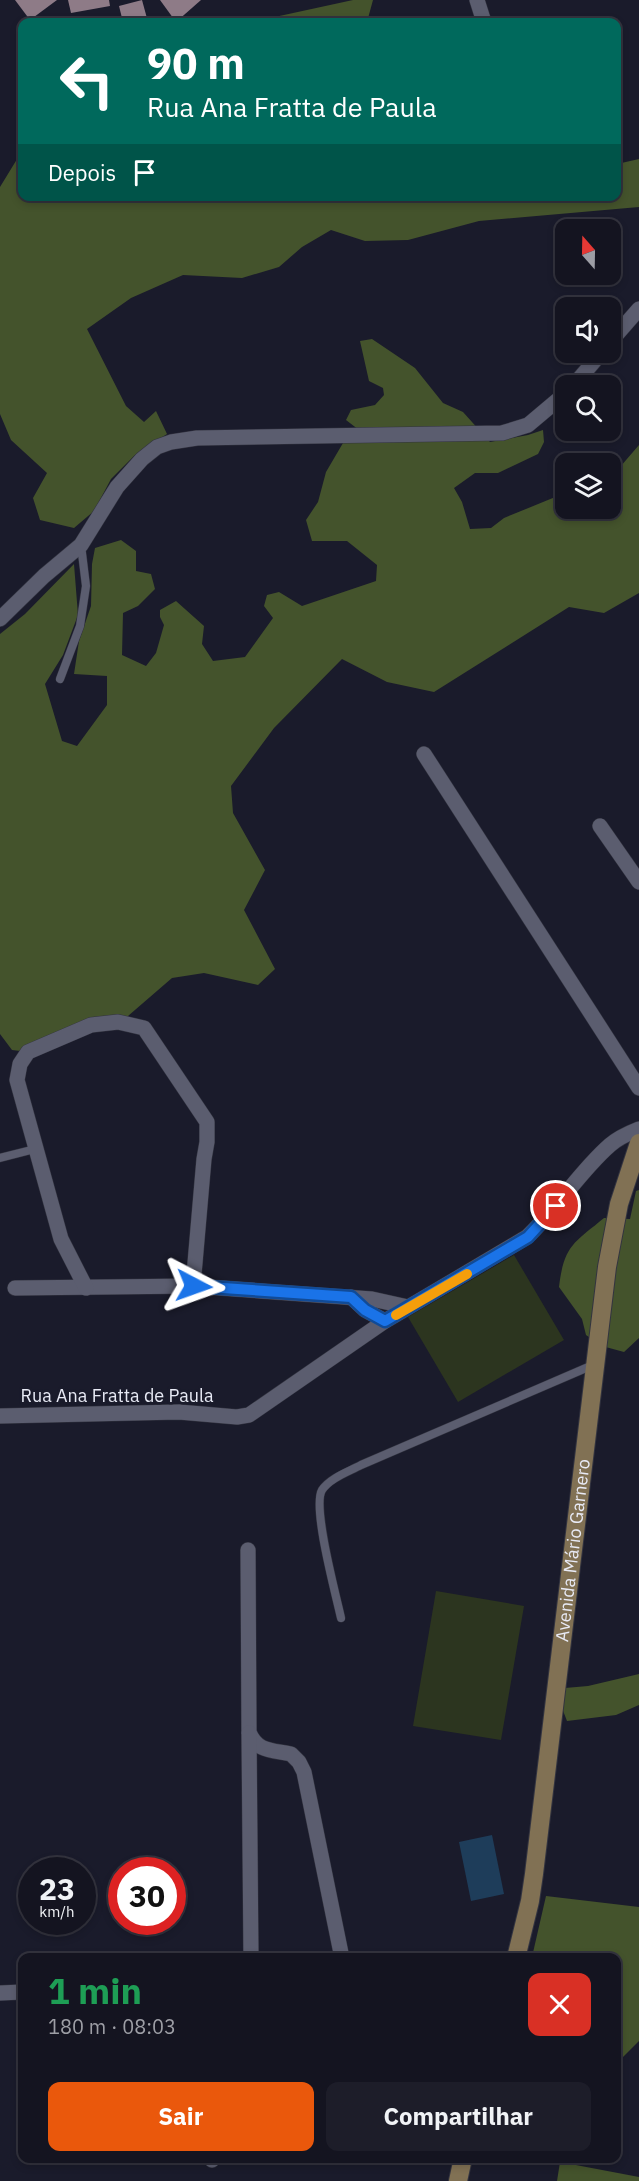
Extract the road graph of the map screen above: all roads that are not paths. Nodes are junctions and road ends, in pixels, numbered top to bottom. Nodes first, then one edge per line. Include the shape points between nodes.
1 (477, 0) edge
2 (483, 18) edge
3 (639, 309) edge
4 (621, 329) edge
5 (593, 363) edge
6 (582, 375) edge
7 (555, 402) edge
8 (81, 544) junction
9 (0, 619) edge
10 (60, 679) dead end
11 (424, 754) dead end
12 (600, 826) dead end
13 (639, 882) edge
14 (639, 1088) edge
15 (639, 1129) edge
16 (639, 1143) edge
17 (35, 1149) junction
18 (0, 1158) edge
19 (194, 1286) junction
20 (15, 1288) dead end
21 (86, 1288) junction
22 (351, 1297) junction
23 (408, 1307) junction
24 (385, 1321) junction
25 (594, 1365) junction
26 (0, 1416) edge
27 (248, 1550) dead end
28 (341, 1618) dead end
29 (249, 1732) junction
30 (250, 1953) edge
31 (341, 1953) edge
32 (517, 1953) edge
33 (18, 1992) edge
34 (0, 1993) edge
35 (462, 2163) edge
36 (458, 2181) edge

1 - 2 street
3 - 4 street
5 - 6 street
7 - 8 street via 528,425 502,433 197,438 171,442 142,459 117,488
8 - 9 street
8 - 10 lane via 86,586 80,626
11 - 14 street
12 - 13 street
15 - 23 street, Rua Ana Fratta de Paula via 611,1144 528,1237
16 - 25 main road, Avenida Mário Garnero via 619,1204
17 - 18 lane
17 - 19 street via 17,1080 20,1064 28,1052 91,1025 118,1022 144,1028 207,1122
17 - 21 street via 61,1239
19 - 21 street
19 - 22 street
20 - 21 street
22 - 23 street
22 - 24 street
23 - 24 street, Rua Ana Fratta de Paula
24 - 26 street, Rua Ana Fratta de Paula via 249,1415 179,1412
25 - 28 lane via 361,1465 321,1491 318,1511
25 - 32 main road, Avenida Mário Garnero via 534,1874
27 - 29 street
29 - 30 street
29 - 31 street via 258,1747 291,1754 304,1772
33 - 34 street
35 - 36 main road

